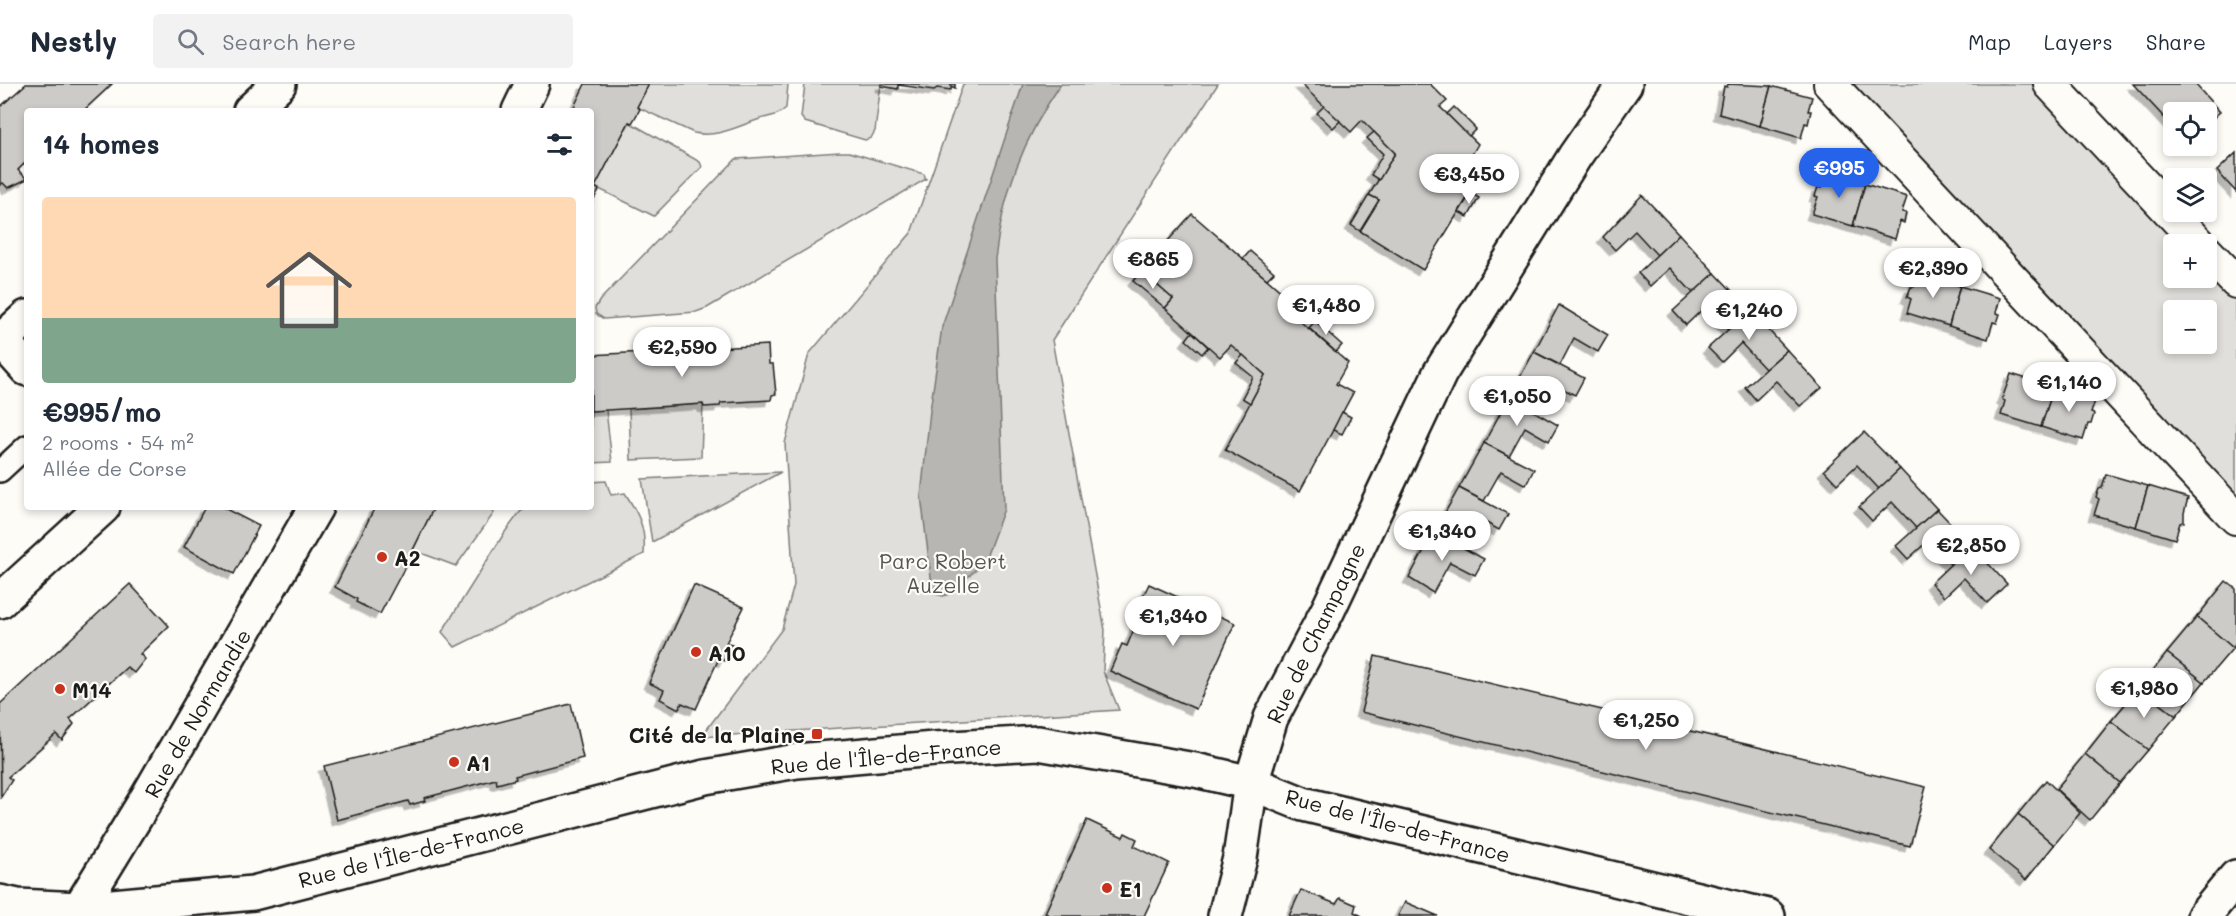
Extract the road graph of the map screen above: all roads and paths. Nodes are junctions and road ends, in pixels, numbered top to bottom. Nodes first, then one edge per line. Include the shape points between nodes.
1 (279, 84) edge
2 (532, 84) edge
3 (1625, 84) edge
4 (1830, 84) edge
5 (2050, 84) edge
6 (253, 108) edge
7 (520, 108) edge
8 (2191, 234) edge
9 (2217, 262) edge
10 (2236, 282) edge
11 (24, 320) edge
12 (1, 341) edge
13 (24, 366) edge
14 (24, 449) edge
15 (0, 471) edge
16 (100, 510) edge
17 (307, 510) edge
18 (2236, 518) edge
19 (0, 601) edge
20 (1251, 783) junction
21 (2236, 878) edge
22 (0, 902) edge
23 (77, 913) edge
24 (1225, 916) edge
25 (1768, 916) edge
26 (2204, 916) edge

1 - 6 street
2 - 7 street
3 - 20 street, Rue de Champagne via 1575,156 1440,373 1328,610 1271,718
4 - 18 street
5 - 8 street
9 - 10 street
11 - 12 street
12 - 13 street
14 - 15 lane
16 - 19 street
17 - 23 street, Rue de Normandie via 147,798
20 - 23 street, Rue de l'Île-de-France via 1038,743 797,761 705,777 253,893
20 - 24 street, Rue de Champagne via 1240,858
20 - 25 street, Rue de l'Île-de-France via 1304,804
21 - 26 street
22 - 23 street, Rue de l'Île-de-France

